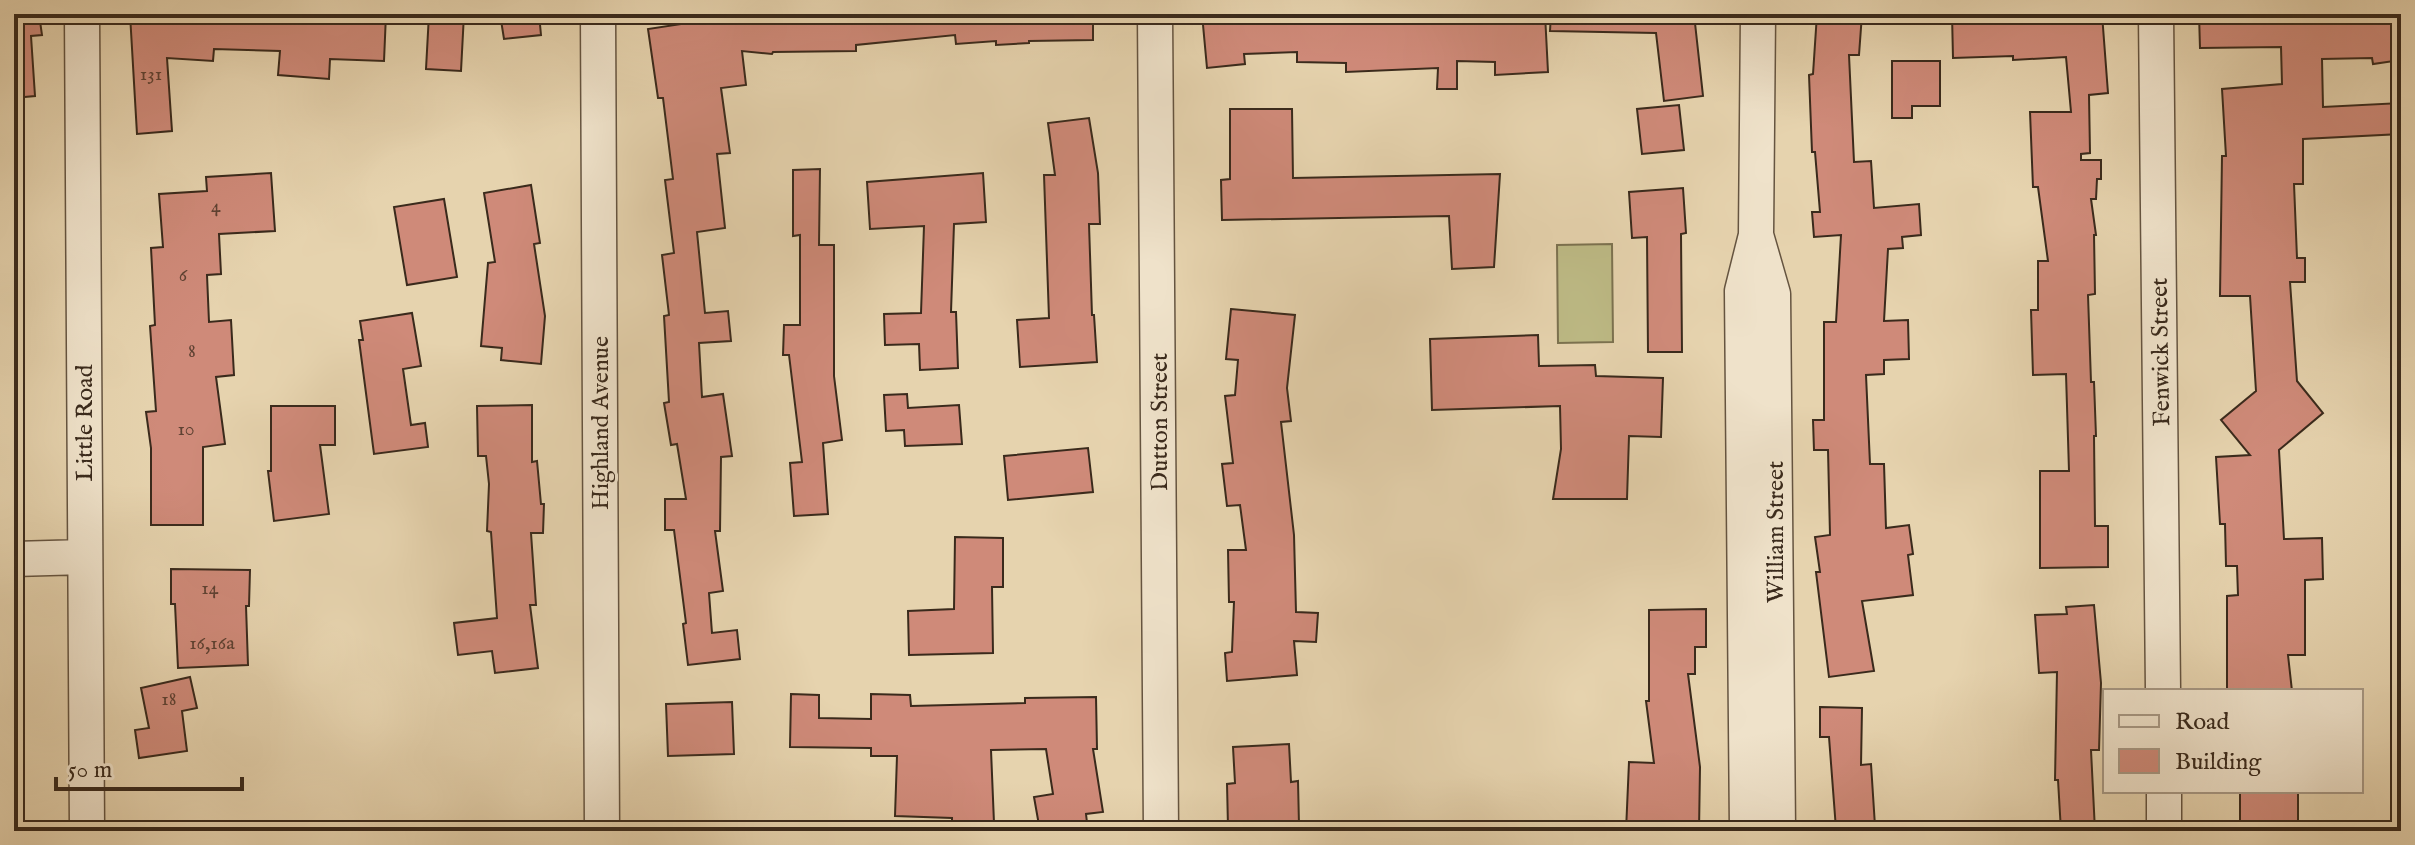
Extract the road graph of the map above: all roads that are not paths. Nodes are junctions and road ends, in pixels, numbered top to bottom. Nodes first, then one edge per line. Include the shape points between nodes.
1 (82, 14) edge
2 (598, 14) edge
3 (1155, 14) edge
4 (1758, 14) edge
5 (2156, 14) edge
6 (1756, 235) junction
7 (85, 557) junction
8 (14, 559) edge
9 (2163, 689) edge
10 (2164, 793) edge
11 (87, 831) edge
12 (602, 831) edge
13 (1161, 831) edge
14 (1747, 831) edge
15 (1778, 831) edge
16 (2164, 831) edge

1 - 7 street, Little Road
2 - 12 street, Highland Avenue
3 - 13 street, Dutton Street
4 - 6 street, William Street
5 - 9 street, Fenwick Street
6 - 14 street, William Street via 1742,291
6 - 15 street, William Street via 1773,294
7 - 8 street
7 - 11 street, Little Road
10 - 16 street

